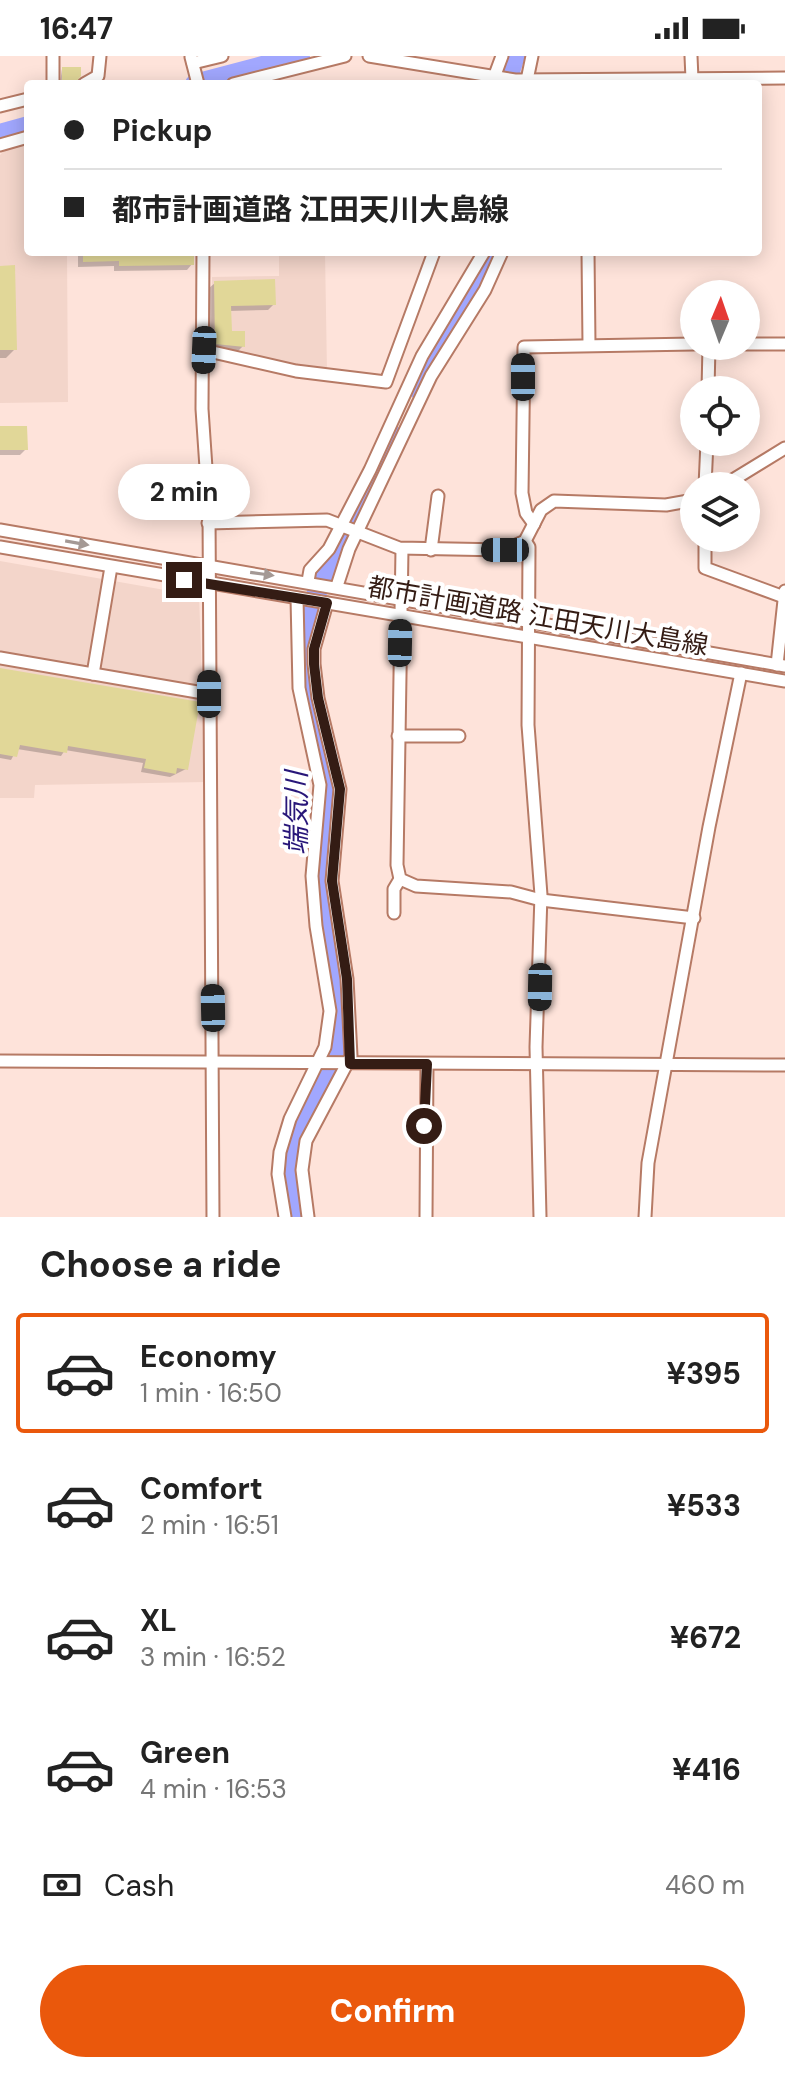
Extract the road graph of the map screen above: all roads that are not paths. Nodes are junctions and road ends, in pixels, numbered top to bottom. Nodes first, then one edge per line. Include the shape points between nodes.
1 (53, 56) edge
2 (100, 56) edge
3 (222, 56) edge
4 (369, 56) edge
5 (502, 56) edge
6 (532, 56) edge
7 (691, 56) edge
8 (336, 57) edge
9 (192, 60) edge
10 (785, 78) edge
11 (692, 79) junction
12 (53, 80) edge
13 (91, 80) edge
14 (197, 80) edge
15 (248, 80) edge
16 (490, 80) edge
17 (495, 80) edge
18 (520, 80) edge
19 (657, 80) edge
20 (24, 100) edge
21 (0, 106) edge
22 (24, 138) edge
23 (0, 145) edge
24 (203, 256) edge
25 (433, 256) edge
26 (482, 256) edge
27 (500, 256) edge
28 (588, 256) edge
29 (589, 344) junction
30 (680, 344) edge
31 (760, 344) edge
32 (785, 344) edge
33 (204, 350) junction
34 (785, 448) edge
35 (746, 472) edge
36 (438, 496) dead end
37 (680, 502) edge
38 (208, 523) junction
39 (343, 523) junction
40 (534, 524) junction
41 (0, 530) edge
42 (358, 530) junction
43 (525, 541) junction
44 (0, 547) edge
45 (402, 549) junction
46 (431, 550) junction
47 (705, 552) edge
48 (209, 566) junction
49 (111, 567) junction
50 (311, 581) junction
51 (208, 585) junction
52 (335, 585) junction
53 (784, 594) edge
54 (400, 597) junction
55 (303, 599) junction
56 (326, 603) junction
57 (400, 615) junction
58 (529, 620) junction
59 (529, 637) junction
60 (0, 658) edge
61 (781, 665) edge
62 (741, 673) junction
63 (93, 674) junction
64 (785, 681) edge
65 (209, 694) junction
66 (398, 736) junction
67 (459, 736) dead end
68 (400, 879) junction
69 (541, 900) junction
70 (394, 913) dead end
71 (694, 918) junction
72 (0, 1061) edge
73 (213, 1062) junction
74 (319, 1063) junction
75 (667, 1063) junction
76 (348, 1064) junction
77 (427, 1064) junction
78 (537, 1065) junction
79 (785, 1065) edge
80 (213, 1217) edge
81 (285, 1217) edge
82 (308, 1217) edge
83 (426, 1217) edge
84 (540, 1217) edge
85 (645, 1217) edge

1 - 12 street
2 - 13 street via 98,76
3 - 9 street
4 - 16 street
5 - 17 street
6 - 18 street
7 - 11 street
8 - 15 street
9 - 14 street
10 - 11 street
11 - 19 street
20 - 21 street
22 - 23 street
24 - 33 street
25 - 33 street via 386,382 296,371
26 - 39 street via 416,367
27 - 42 street via 431,376
28 - 29 street
29 - 30 street
29 - 40 street via 523,350 522,493
31 - 32 street
33 - 38 street
34 - 35 street
36 - 46 street
37 - 40 street via 554,501
38 - 39 street
38 - 48 street
39 - 42 street
39 - 50 street via 310,570
40 - 43 street
41 -> 48 street, 都市計画道路 江田天川大島線
42 - 45 street
42 - 52 street
43 - 46 street via 505,550
43 - 58 street
44 - 49 street, 都市計画道路 江田天川大島線
45 - 46 street
45 - 54 street
47 - 53 street via 705,568
48 -> 50 street, 都市計画道路 江田天川大島線
48 - 51 street
49 - 51 street, 都市計画道路 江田天川大島線
49 - 63 street
50 - 52 street, 都市計画道路 江田天川大島線
51 - 55 street, 都市計画道路 江田天川大島線
51 - 65 street
52 - 54 street, 都市計画道路 江田天川大島線
53 - 61 street
54 - 57 street
54 - 58 street, 都市計画道路 江田天川大島線
55 - 56 street, 都市計画道路 江田天川大島線
55 - 74 street via 299,688 320,785 312,876 330,1011
56 - 57 street, 都市計画道路 江田天川大島線
56 - 76 street via 314,664 340,789 332,881 347,979
57 - 59 street, 都市計画道路 江田天川大島線
57 - 66 street
58 - 59 street
58 - 61 street, 都市計画道路 江田天川大島線
59 - 62 street, 都市計画道路 江田天川大島線
59 - 69 street via 528,725
60 - 63 street
62 - 64 street, 都市計画道路 江田天川大島線
62 - 71 street
63 - 65 street
65 - 73 street
66 - 67 street
66 - 68 street
68 - 69 street via 416,886 511,892
68 - 70 street via 394,889
69 - 71 street
69 - 78 street
71 - 75 street
72 - 73 street
73 - 74 street
73 - 80 street
74 - 76 street
74 - 81 street via 293,1110 280,1152
75 - 78 street
75 - 79 street
75 - 85 street via 646,1171
76 - 77 street
76 - 82 street via 306,1141 302,1178
77 - 78 street
77 - 83 street
78 - 84 street

